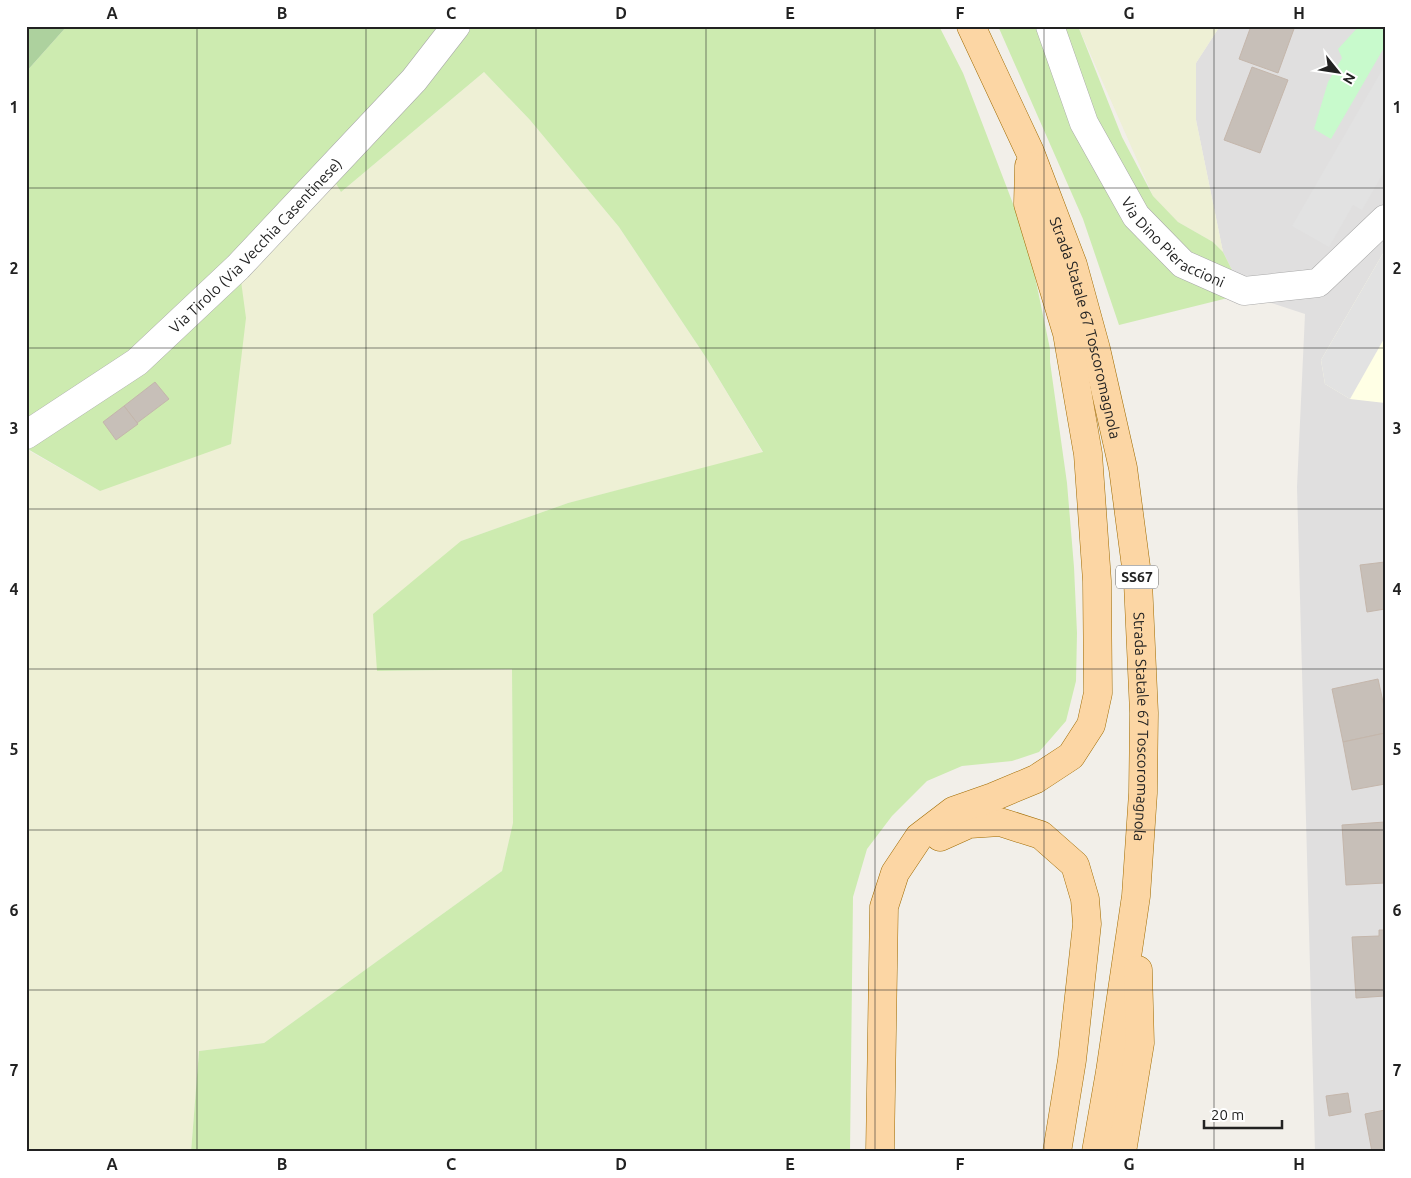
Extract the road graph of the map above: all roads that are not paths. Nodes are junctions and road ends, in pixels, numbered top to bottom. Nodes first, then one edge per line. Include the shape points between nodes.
1 (456, 26) edge
2 (971, 26) edge
3 (1050, 26) edge
4 (1030, 152) junction
5 (1385, 219) edge
6 (26, 435) edge
7 (1136, 896) junction
8 (884, 908) junction
9 (880, 1152) edge
10 (1057, 1152) edge
11 (1096, 1152) edge
12 (1122, 1152) edge

1 - 6 street, Via Tirolo (Via Vecchia Casentinese) via 414,80 238,266 137,362
2 - 4 main road, Strada Statale 67 Toscoromagnola / SS67
3 - 5 street, Via Dino Pieraccioni via 1084,123 1136,216 1183,264 1244,291 1318,283
4 - 7 main road, Strada Statale 67 Toscoromagnola / SS67 via 1074,265 1123,468 1138,582 1144,713
4 - 8 main road via 1028,204 1067,333 1088,454 1097,581 1098,693 1091,725 1070,756 1036,779 953,812 919,837 895,873
7 - 11 main road, Strada Statale 67 Toscoromagnola / SS67
7 - 12 main road via 1140,1043
8 - 9 main road
8 - 10 main road via 906,870 931,842 969,824 1000,822 1042,835 1075,865 1085,899 1087,924 1072,1060

